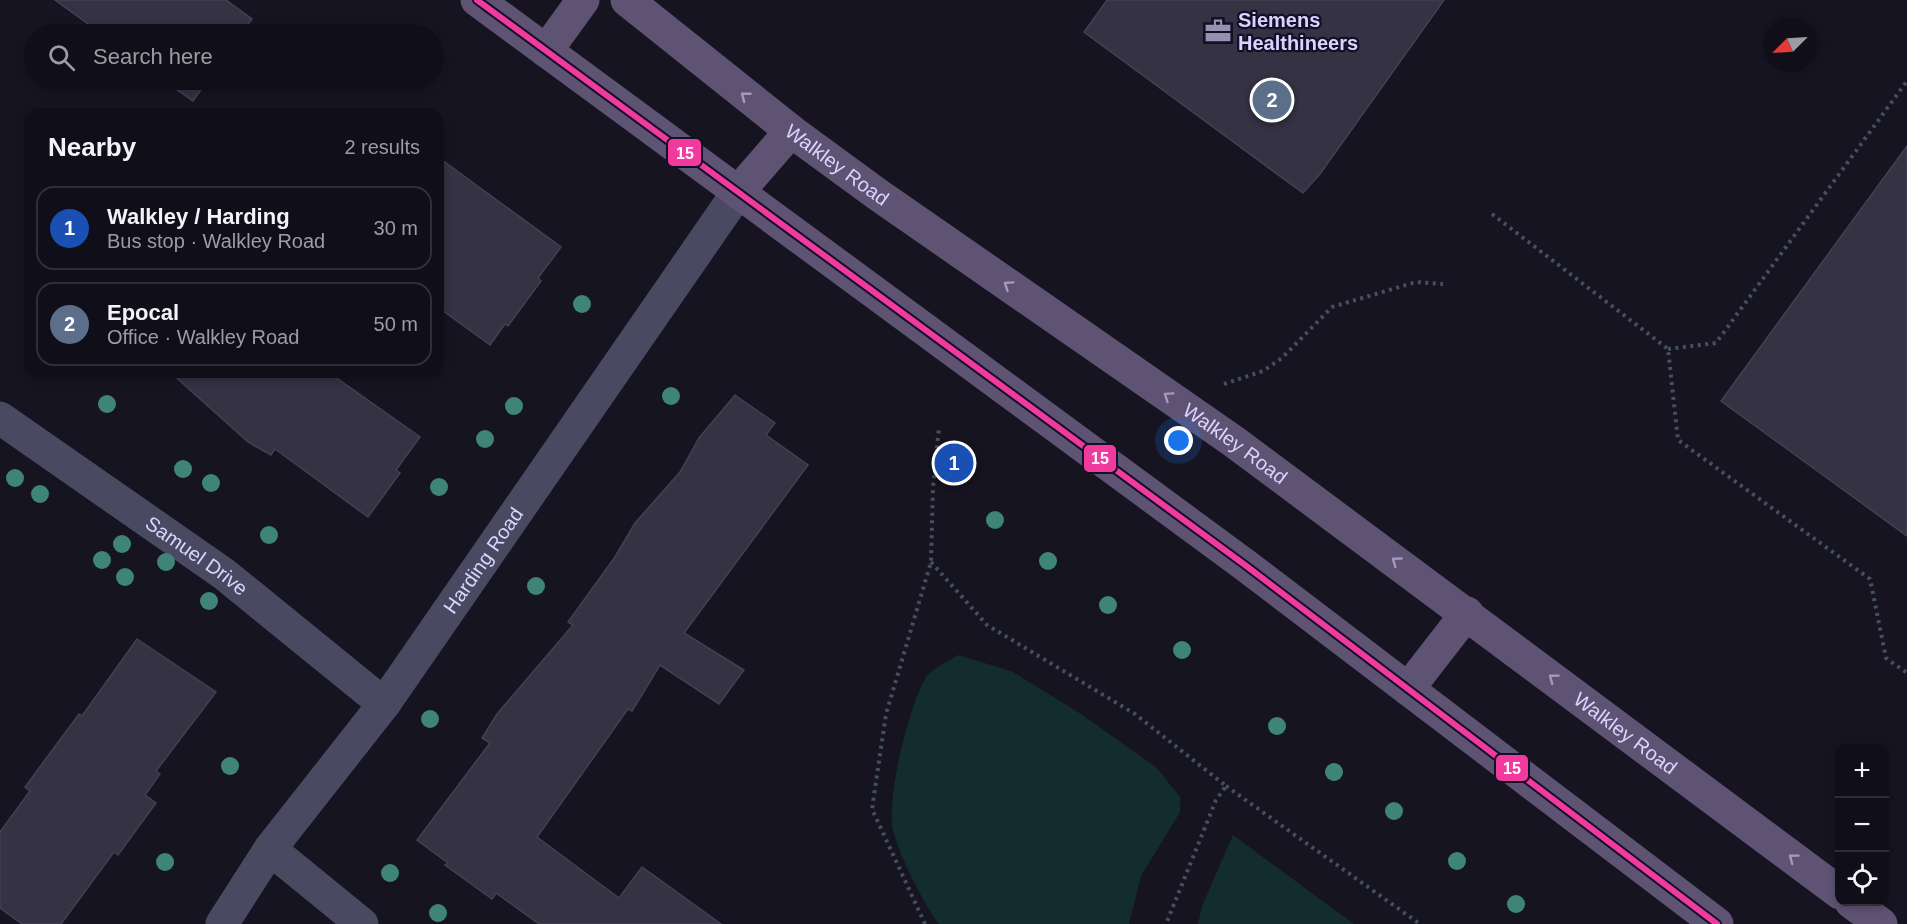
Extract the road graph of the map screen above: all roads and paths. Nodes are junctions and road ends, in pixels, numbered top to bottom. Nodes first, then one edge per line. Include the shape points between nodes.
1 (477, 0) edge
2 (583, 0) edge
3 (627, 0) edge
4 (546, 51) junction
5 (1907, 81) edge
6 (791, 131) junction
7 (738, 192) junction
8 (1492, 214) dead end
9 (1443, 284) dead end
10 (1668, 349) junction
11 (1215, 384) dead end
12 (0, 418) edge
13 (939, 427) dead end
14 (931, 562) junction
15 (1467, 613) junction
16 (1907, 674) edge
17 (1408, 689) junction
18 (384, 704) junction
19 (1226, 786) junction
20 (270, 849) junction
21 (1835, 890) edge
22 (1856, 906) edge
23 (222, 924) edge
24 (363, 924) edge
25 (925, 924) edge
26 (1166, 924) edge
27 (1419, 924) edge
28 (1717, 924) edge
29 (1881, 924) edge

1 - 4 main road
2 - 4 main road
6 -> 3 main road, Walkley Road
4 - 7 main road
5 - 10 path via 1716,343
6 - 7 main road
15 -> 6 main road, Walkley Road via 1233,441
7 - 17 main road
7 - 18 street, Harding Road
8 - 10 path
9 - 11 path via 1416,282 1332,307 1282,358 1263,371
10 - 16 path via 1678,440 1870,579 1886,658
12 - 18 street, Samuel Drive via 224,574
13 - 14 path
14 - 19 path via 987,625 1135,714
14 - 25 path via 885,714 872,809
15 - 17 main road
21 -> 15 main road, Walkley Road
17 - 28 main road
18 - 20 street, Harding Road
19 - 26 path via 1216,800
19 - 27 path
20 - 23 street, Harding Road
20 - 24 street
22 - 29 main road

